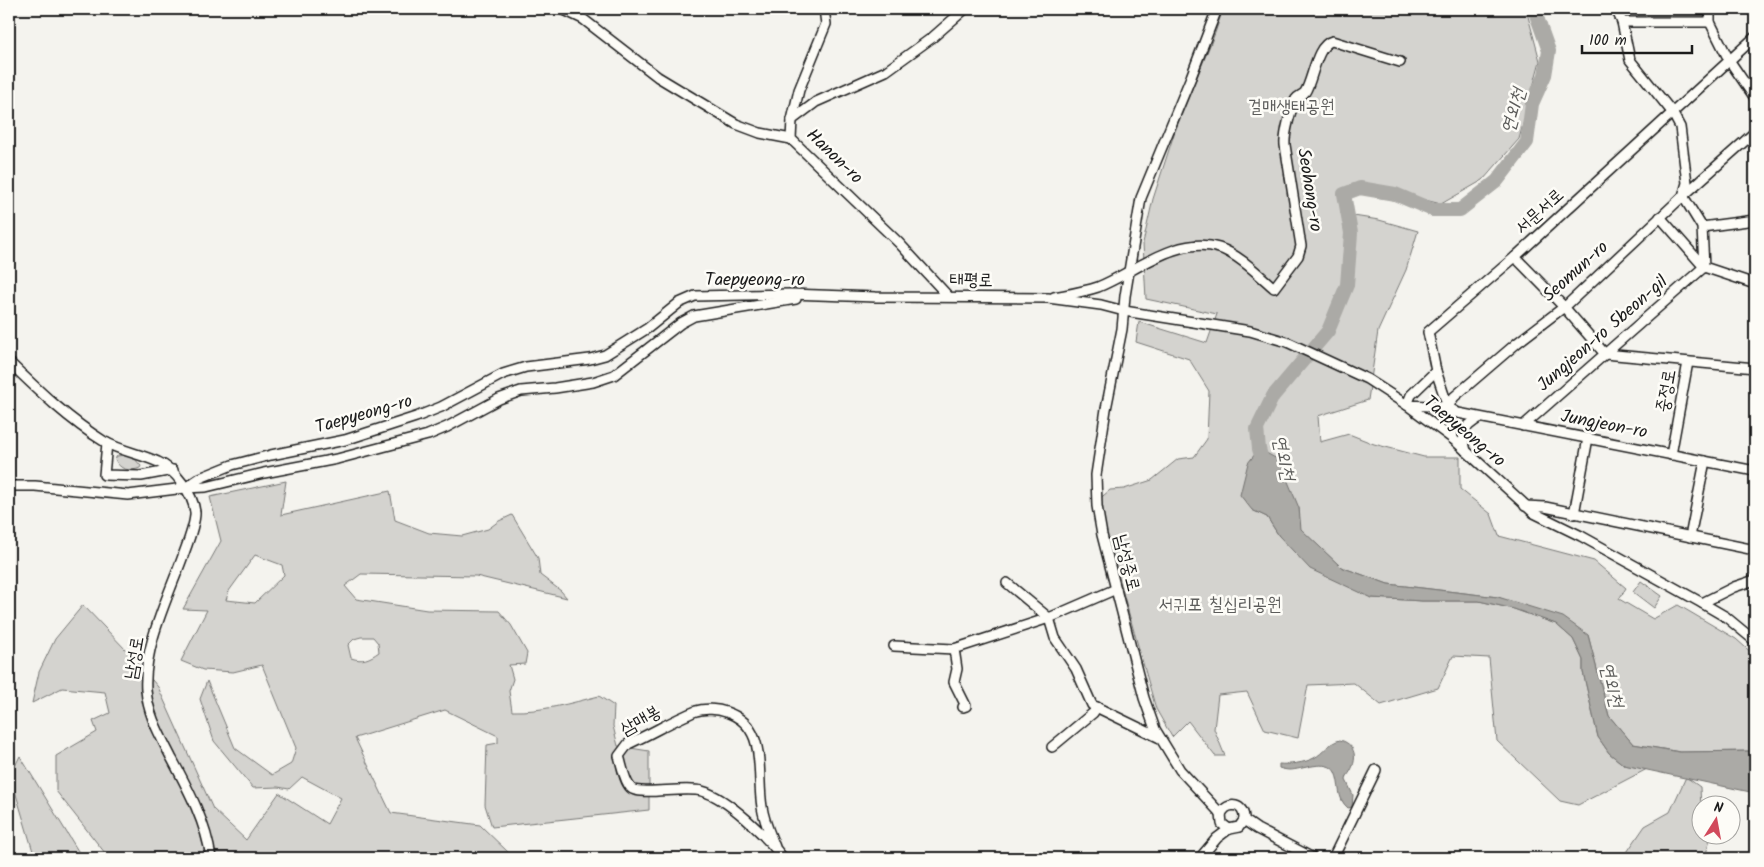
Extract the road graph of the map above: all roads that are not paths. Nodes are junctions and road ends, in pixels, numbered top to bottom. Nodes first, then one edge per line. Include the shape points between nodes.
1 (562, 9) edge
2 (824, 9) edge
3 (965, 9) edge
4 (1217, 9) edge
5 (1616, 9) edge
6 (1710, 9) edge
7 (1622, 22) junction
8 (1710, 22) junction
9 (1755, 37) edge
10 (1729, 60) junction
11 (1400, 62) dead end
12 (1755, 98) edge
13 (1672, 112) junction
14 (792, 120) junction
15 (1755, 132) edge
16 (791, 139) junction
17 (1683, 196) junction
18 (1660, 217) junction
19 (1755, 220) edge
20 (1702, 227) junction
21 (1515, 257) junction
22 (1704, 267) junction
23 (1129, 271) junction
24 (1755, 284) edge
25 (817, 296) junction
26 (948, 296) junction
27 (1048, 298) junction
28 (1564, 307) junction
29 (1124, 311) junction
30 (1605, 354) junction
31 (9, 362) edge
32 (1688, 362) junction
33 (1755, 368) edge
34 (1436, 371) junction
35 (1407, 405) junction
36 (1448, 407) junction
37 (1480, 418) junction
38 (1523, 426) junction
39 (1588, 438) junction
40 (1453, 439) junction
41 (107, 443) junction
42 (1466, 452) junction
43 (1672, 455) junction
44 (1705, 462) junction
45 (173, 470) junction
46 (1755, 472) edge
47 (9, 486) edge
48 (185, 488) junction
49 (1524, 506) junction
50 (1574, 514) junction
51 (1690, 537) junction
52 (1755, 550) edge
53 (1755, 580) edge
54 (1007, 583) dead end
55 (1116, 590) junction
56 (1702, 603) junction
57 (1049, 618) junction
58 (1755, 641) edge
59 (894, 646) dead end
60 (954, 649) junction
61 (963, 707) dead end
62 (1097, 707) junction
63 (1160, 738) junction
64 (1052, 747) dead end
65 (1376, 770) dead end
66 (1222, 811) junction
67 (1242, 823) junction
68 (1226, 826) junction
69 (775, 847) junction
70 (212, 858) edge
71 (783, 858) edge
72 (1200, 858) edge
73 (1313, 858) edge
74 (1333, 858) edge

1 - 16 street via 583,19 658,77 736,124
2 - 14 street, Hanon-ro via 826,24 799,90
3 - 14 street via 886,71 816,102
4 - 23 street via 1140,198
5 - 7 street
6 - 8 street
7 - 8 street
7 - 13 street via 1630,60
8 - 10 street
9 - 10 street
10 - 12 street
10 - 13 street, 서문서로
11 - 23 street, Seohong-ro via 1332,41 1325,44 1305,93 1296,98 1285,133 1301,246 1298,256 1274,288 1229,253 1204,245 1186,246
13 - 17 street via 1680,127 1687,183
13 - 21 street, 서문서로
14 - 16 street, Hanon-ro
15 - 17 street, Seomun-ro
16 - 26 street, Hanon-ro via 899,243
17 - 18 street, Seomun-ro
17 - 20 street
18 - 22 street
18 - 28 street, Seomun-ro
19 - 20 street
20 - 22 street
21 - 28 street
21 - 34 street, 서문서로 via 1428,332
22 - 24 street
22 - 30 street, Jungjeon-ro 5beon-gil
23 - 27 street via 1080,293
23 - 29 street
25 - 26 street, 태평로
25 - 48 street, Taepyeong-ro via 694,316 614,375 593,382 514,394 480,407 428,435 337,459 206,487
25 - 48 street, Taepyeong-ro via 695,296 679,302 648,328 605,355 590,360 526,367 503,374 416,417 345,440 232,466 200,478
26 - 27 street, 태평로
27 - 29 street, 태평로
28 - 30 street
28 - 36 street, Seomun-ro via 1454,397
29 - 35 street, Taepyeong-ro via 1250,331 1287,342 1367,379
29 - 55 street, 남성중로 via 1096,475 1097,506
30 - 32 street
30 - 38 street, Jungjeon-ro 5beon-gil
31 - 41 street via 52,404
32 - 33 street
32 - 43 street, 중정로
34 - 35 street via 1411,395
34 - 36 street
35 - 36 street
35 - 40 street, Taepyeong-ro
36 - 37 street, Jungjeon-ro
36 - 40 street
37 - 38 street, Jungjeon-ro
37 - 42 street via 1463,432
38 - 39 street, Jungjeon-ro
39 - 43 street, Jungjeon-ro
39 - 50 street
40 - 42 street, Taepyeong-ro
41 - 45 street
41 - 45 street via 104,475 141,476
42 - 49 street, Taepyeong-ro
43 - 44 street, Jungjeon-ro
44 - 46 street, Jungjeon-ro
44 - 51 street
45 - 48 street, 남성로
47 - 48 street, Taepyeong-ro via 128,495
48 - 70 street, 남성로 via 195,513 186,550 148,658 146,687 154,725 192,798
49 - 50 street
49 - 56 street, Taepyeong-ro
50 - 51 street
51 - 52 street
53 - 56 street
54 - 57 street
55 - 57 street
55 - 63 street, 남성중로 via 1144,698
56 - 58 street, Taepyeong-ro via 1726,617
57 - 60 street
57 - 62 street via 1055,638 1076,669 1092,705
59 - 60 street
60 - 61 street via 957,669 954,682 966,706
62 - 63 street
62 - 64 street
63 - 66 street, 남성중로 via 1180,770
65 - 74 street
66 - 67 street, 남성중로 via 1232,805 1239,807 1244,812
66 - 68 street
67 - 68 street via 1236,829
67 - 73 street
68 - 72 street
69 - 69 street, 삼매봉 via 762,807 758,745 746,723 737,715 720,710 698,710 623,748 619,756 631,788 639,792 701,790 751,824
69 - 71 street, 삼매봉

